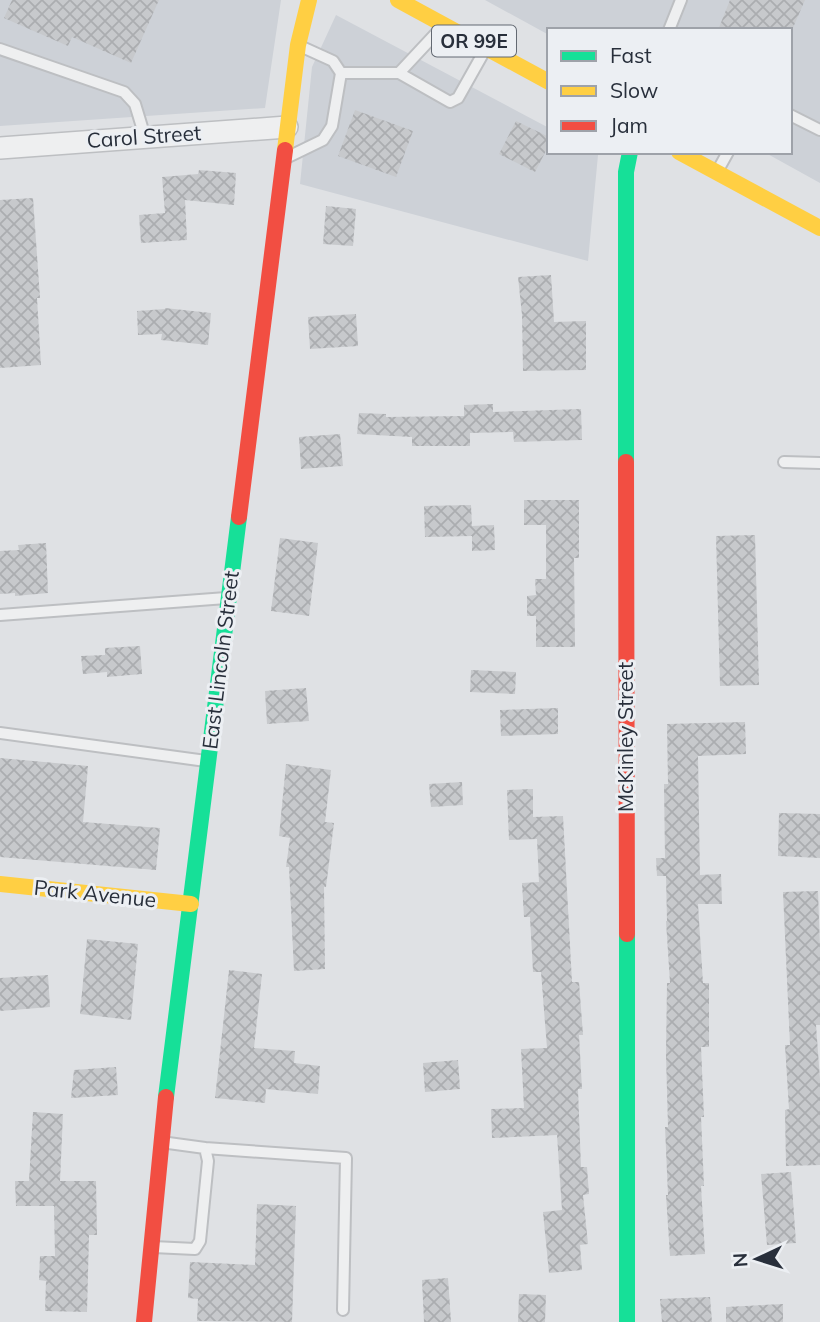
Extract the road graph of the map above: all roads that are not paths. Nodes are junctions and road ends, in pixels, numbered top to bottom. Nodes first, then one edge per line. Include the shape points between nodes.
1 (309, 0) edge
2 (398, 0) edge
3 (681, 0) edge
4 (444, 25) junction
5 (670, 28) edge
6 (298, 45) junction
7 (486, 48) junction
8 (0, 49) edge
9 (341, 73) junction
10 (399, 73) junction
11 (547, 81) edge
12 (792, 116) edge
13 (287, 127) junction
14 (820, 130) edge
15 (145, 137) junction
16 (0, 148) edge
17 (630, 154) edge
18 (683, 154) edge
19 (726, 154) edge
20 (284, 159) junction
21 (717, 172) junction
22 (820, 228) edge
23 (784, 462) dead end
24 (820, 463) edge
25 (229, 598) junction
26 (0, 615) edge
27 (0, 733) edge
28 (208, 761) junction
29 (0, 884) edge
30 (191, 904) junction
31 (160, 1141) junction
32 (205, 1148) junction
33 (150, 1247) junction
34 (343, 1310) dead end
35 (144, 1322) edge
36 (627, 1322) edge

1 - 6 street, East Lincoln Street
2 - 4 street, OR 99E
3 - 5 lane
4 - 7 street, OR 99E
4 - 10 lane
6 - 9 lane via 333,61
6 - 13 street, East Lincoln Street
7 - 10 lane via 458,98 450,103
7 - 11 street, OR 99E
8 - 15 lane via 124,92 135,104
9 - 10 lane
9 - 20 lane via 332,126 323,140
12 - 14 lane
13 - 15 street, Carol Street
13 - 20 street, East Lincoln Street
15 - 16 street, Carol Street
17 - 36 street, McKinley Street via 626,172
18 - 21 street
19 - 21 lane
20 - 25 street, East Lincoln Street
21 - 22 street
23 - 24 lane
25 - 26 lane
25 - 28 street, East Lincoln Street
27 - 28 lane
28 - 30 street, East Lincoln Street
29 - 30 street, Park Avenue
30 - 31 street, East Lincoln Street
31 - 32 lane
31 - 33 street, East Lincoln Street
32 - 33 lane via 208,1161 200,1241 195,1249
32 - 34 lane via 346,1158
33 - 35 street, East Lincoln Street

